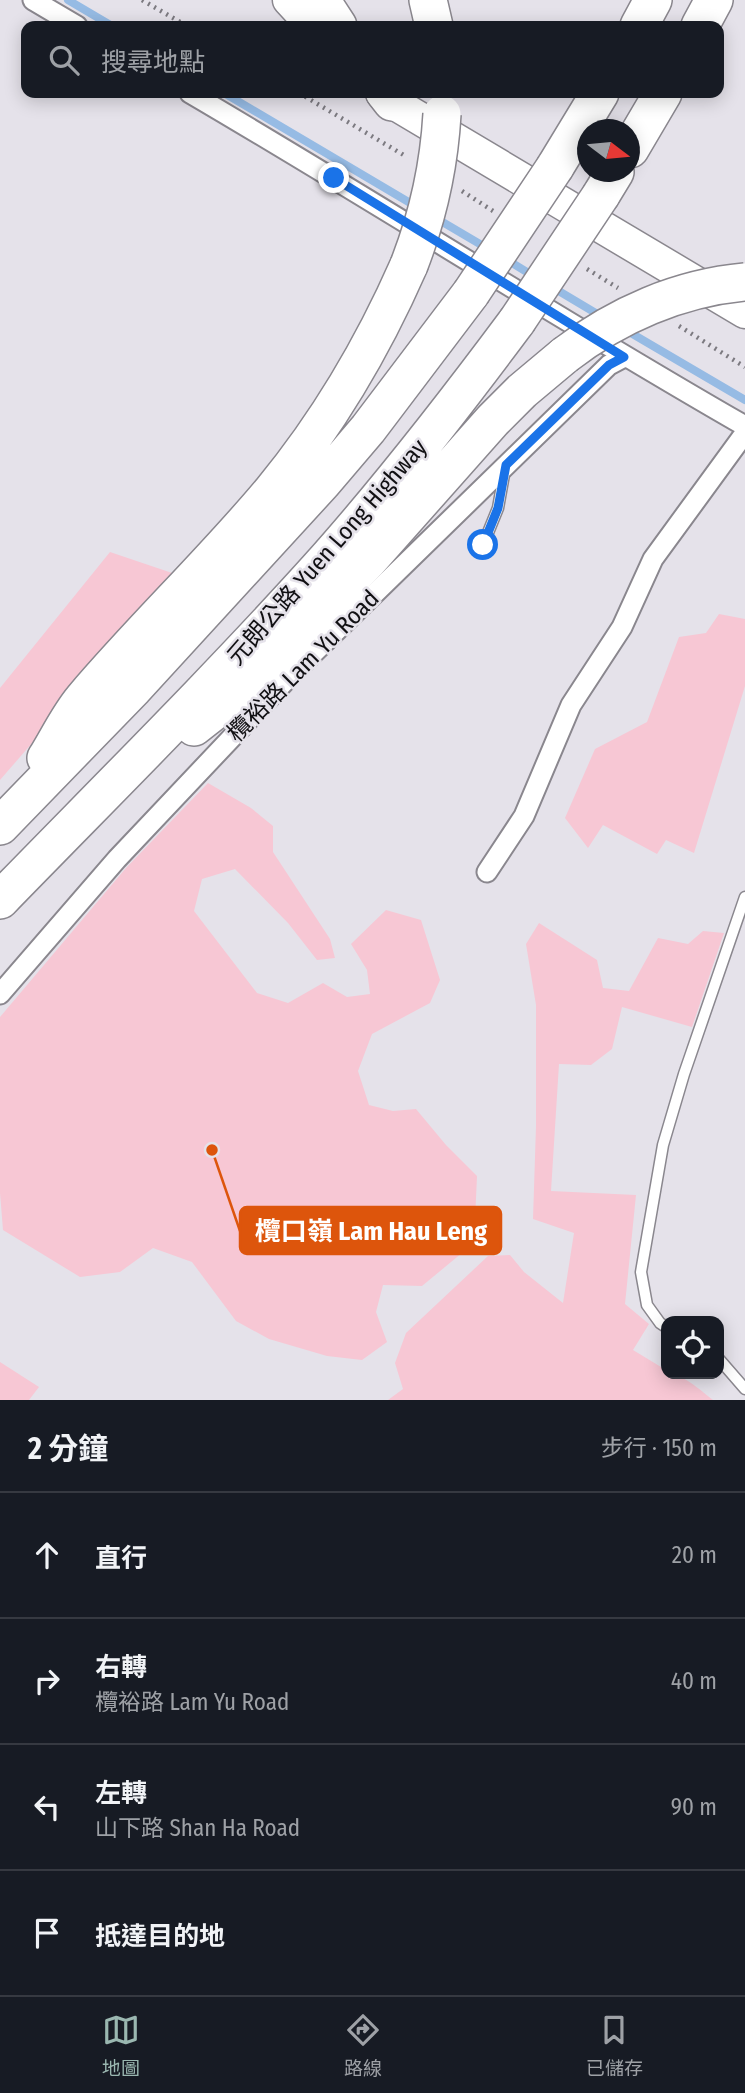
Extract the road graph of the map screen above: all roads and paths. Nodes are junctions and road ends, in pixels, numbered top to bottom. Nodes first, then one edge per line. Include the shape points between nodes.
1 (33, 0) edge
2 (142, 0) edge
3 (289, 0) edge
4 (321, 0) edge
5 (428, 0) edge
6 (653, 0) edge
7 (714, 0) edge
8 (69, 21) edge
9 (178, 21) edge
10 (308, 21) edge
11 (335, 21) edge
12 (433, 21) edge
13 (642, 21) edge
14 (703, 21) edge
15 (198, 98) edge
16 (389, 98) edge
17 (597, 98) edge
18 (660, 98) edge
19 (441, 104) edge
20 (640, 131) edge
21 (608, 183) edge
22 (745, 282) edge
23 (745, 312) edge
24 (624, 357) junction
25 (745, 426) edge
26 (745, 433) edge
27 (506, 465) junction
28 (483, 545) dead end
29 (83, 814) junction
30 (3, 823) edge
31 (487, 872) dead end
32 (745, 897) edge
33 (0, 900) edge
34 (0, 994) edge
35 (661, 1324) edge
36 (724, 1365) edge
37 (745, 1389) edge

1 - 8 street
2 - 9 path
3 - 10 main road
4 - 11 highway
5 - 12 highway
6 - 13 highway
7 - 14 highway
15 - 24 street
16 - 23 main road
17 - 30 highway, 元朗公路 Yuen Long Highway, bridge via 471,293 368,429 134,688
18 - 20 highway
19 - 30 highway, bridge via 432,192 409,265 360,368 307,446 233,535 81,701
21 - 29 highway, 元朗公路 Yuen Long Highway, bridge via 517,321 432,433 319,568
22 - 29 highway, bridge via 702,288 643,309 565,355 493,421 367,562 250,683
24 - 25 street
24 - 27 street, 欖裕路 Lam Yu Road via 609,365
26 - 31 street via 653,559 622,627 571,705 524,817
27 - 28 lane via 498,508
27 - 34 street, 欖裕路 Lam Yu Road via 289,677 117,859
29 - 33 highway, 元朗公路 Yuen Long Highway
32 - 35 lane via 663,1145 641,1272 647,1306
36 - 37 lane

